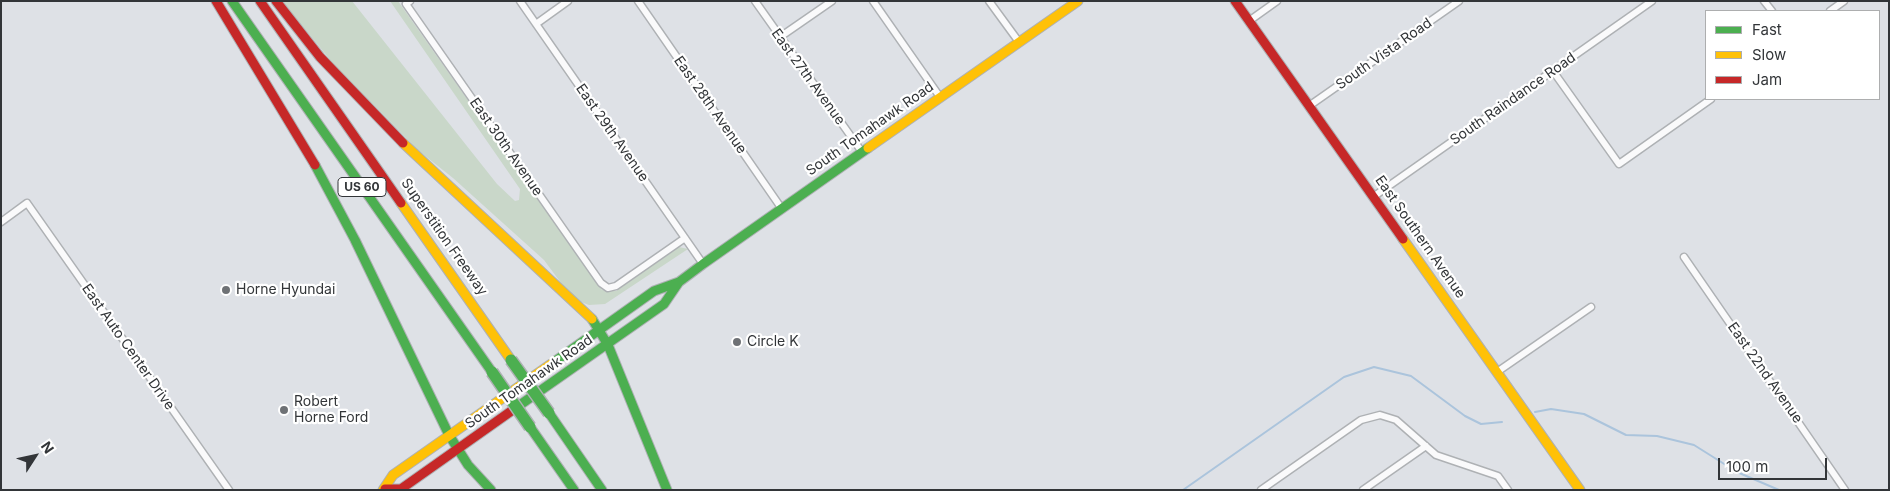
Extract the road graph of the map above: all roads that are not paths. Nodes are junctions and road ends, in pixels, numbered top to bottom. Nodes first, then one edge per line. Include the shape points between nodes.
1 (216, 1) edge
2 (232, 1) edge
3 (260, 1) edge
4 (276, 1) edge
5 (520, 1) edge
6 (568, 1) edge
7 (638, 1) edge
8 (755, 1) edge
9 (832, 1) edge
10 (873, 1) edge
11 (989, 1) edge
12 (1078, 1) edge
13 (1235, 1) edge
14 (1277, 1) edge
15 (1459, 1) edge
16 (1652, 1) edge
17 (1844, 1) edge
18 (408, 3) edge
19 (1831, 10) edge
20 (1249, 21) junction
21 (536, 24) junction
22 (780, 37) junction
23 (1018, 42) junction
24 (1553, 71) junction
25 (940, 97) junction
26 (1710, 100) edge
27 (1309, 106) junction
28 (862, 152) junction
29 (1373, 197) junction
30 (782, 209) junction
31 (1, 222) edge
32 (685, 238) junction
33 (1684, 257) dead end
34 (703, 264) junction
35 (680, 282) junction
36 (1591, 307) dead end
37 (599, 330) junction
38 (608, 345) junction
39 (1497, 372) junction
40 (449, 435) junction
41 (1426, 446) junction
42 (458, 450) junction
43 (384, 489) edge
44 (229, 490) edge
45 (491, 490) edge
46 (574, 490) edge
47 (602, 490) edge
48 (666, 490) edge
49 (1261, 490) edge
50 (1363, 490) edge
51 (1508, 490) edge
52 (1580, 490) edge
53 (1845, 490) edge

1 - 40 main road via 319,172
2 - 46 main road, US 60, bridge
3 - 47 main road, Superstition Freeway / US 60, bridge
4 - 37 main road via 356,97 592,319
5 - 21 street, East 29th Avenue
6 - 21 street
7 - 30 street, East 28th Avenue
8 - 22 street, East 27th Avenue
9 - 22 street
10 - 25 street
11 - 23 street
12 - 23 main road, South Tomahawk Road
13 - 20 main road, East Southern Avenue
14 - 20 street
15 - 27 street, South Vista Road
16 - 24 street, South Raindance Road
17 - 19 street
18 - 32 street, East 30th Avenue via 601,283 608,288 616,286
20 - 27 main road, East Southern Avenue
21 - 32 street, East 29th Avenue
22 - 28 street, East 27th Avenue
23 - 25 main road, South Tomahawk Road
24 - 26 street via 1619,164
24 - 29 street, South Raindance Road
25 - 28 main road, South Tomahawk Road
27 - 29 main road, East Southern Avenue
28 - 30 main road, South Tomahawk Road
29 - 39 main road, East Southern Avenue
30 - 34 main road, South Tomahawk Road
31 - 44 street, East Auto Center Drive via 27,203
32 - 34 street, East 29th Avenue
33 - 53 street, East 22nd Avenue
34 - 35 main road, South Tomahawk Road
35 - 37 main road, South Tomahawk Road via 654,291
35 - 38 main road, South Tomahawk Road via 664,304
36 - 39 street
37 - 38 main road
37 - 40 main road, South Tomahawk Road
38 - 42 main road, South Tomahawk Road
38 - 48 main road
39 - 52 main road, East Southern Avenue
40 - 42 main road
40 - 43 main road, South Tomahawk Road via 392,475
41 - 49 street via 1396,420 1380,414 1361,420
41 - 50 street
41 - 51 street via 1436,455 1498,476
42 - 43 main road, South Tomahawk Road via 402,490
42 - 45 main road

